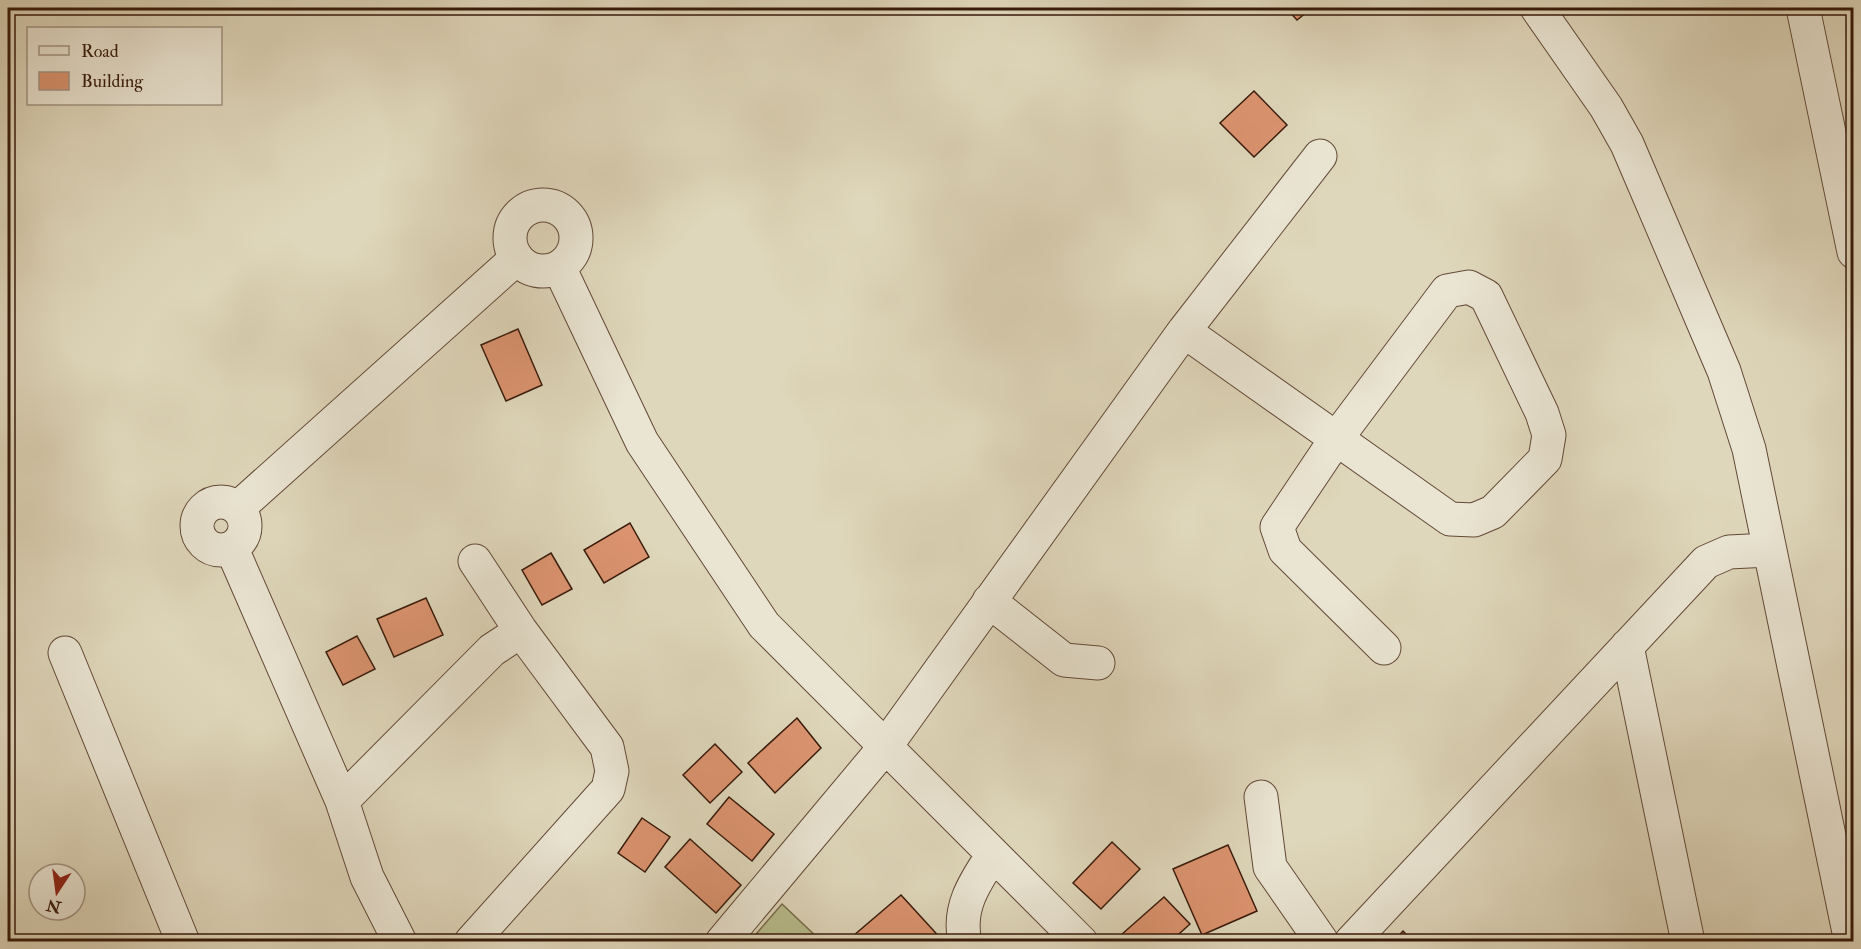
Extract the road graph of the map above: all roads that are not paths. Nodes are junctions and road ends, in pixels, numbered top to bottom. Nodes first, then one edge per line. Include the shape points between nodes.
1 (1537, 8) edge
2 (1803, 8) edge
3 (1320, 156) dead end
4 (1854, 252) edge
5 (517, 258) junction
6 (559, 267) junction
7 (1184, 331) junction
8 (1336, 438) junction
9 (238, 508) junction
10 (232, 549) junction
11 (1769, 550) junction
12 (475, 561) dead end
13 (989, 601) junction
14 (521, 631) junction
15 (1627, 646) junction
16 (1384, 648) dead end
17 (65, 653) dead end
18 (1098, 663) dead end
19 (885, 747) junction
20 (1261, 798) dead end
21 (342, 801) junction
22 (992, 856) junction
23 (183, 942) edge
24 (400, 942) edge
25 (471, 942) edge
26 (722, 942) edge
27 (965, 942) edge
28 (1080, 942) edge
29 (1323, 942) edge
30 (1351, 942) edge
31 (1688, 942) edge
32 (1851, 942) edge

1 - 11 street via 1606,107 1641,176 1724,371 1749,449
2 - 4 street
3 - 7 street
5 - 6 street via 536,271
5 - 6 street via 509,236 518,215 539,204 561,209 576,227 575,250
5 - 9 street
6 - 19 street via 642,442 764,625
7 - 8 street
7 - 13 street
8 - 8 street via 1450,519 1474,520 1492,512 1545,459 1549,435 1486,296 1469,286 1447,291
8 - 16 street via 1277,527 1285,550
9 - 10 street via 245,522 243,538
9 - 10 street via 224,501 209,504 198,515 196,530 202,544 216,551
10 - 21 street
11 - 15 street via 1729,552 1706,562
11 - 32 street
12 - 14 street
13 - 18 street via 1064,660
13 - 19 street
14 - 21 street via 492,650
14 - 25 street via 607,747 612,771 608,789
15 - 30 street
15 - 31 street
17 - 23 street
19 - 22 street
19 - 26 street
20 - 29 street via 1270,867
21 - 24 street via 367,877
22 - 27 street via 967,895
22 - 28 street

